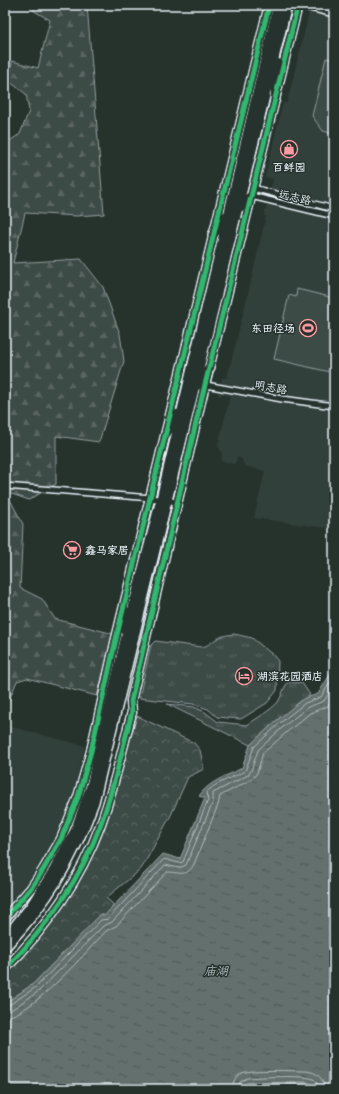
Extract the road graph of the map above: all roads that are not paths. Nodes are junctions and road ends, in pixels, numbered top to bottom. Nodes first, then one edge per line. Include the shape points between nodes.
1 (269, 5) edge
2 (278, 5) edge
3 (287, 5) edge
4 (298, 5) edge
5 (334, 14) edge
6 (278, 40) junction
7 (275, 99) junction
8 (252, 192) junction
9 (334, 209) edge
10 (234, 210) junction
11 (334, 216) edge
12 (213, 235) junction
13 (210, 367) junction
14 (206, 386) junction
15 (194, 391) junction
16 (183, 406) junction
17 (334, 406) edge
18 (166, 434) junction
19 (5, 486) edge
20 (151, 498) junction
21 (164, 499) junction
22 (178, 502) junction
23 (124, 610) junction
24 (125, 642) junction
25 (5, 918) edge
26 (5, 938) edge
27 (5, 947) edge
28 (5, 969) edge

1 - 12 main road
2 - 10 highway
3 - 6 highway
4 - 5 street
4 - 7 main road
6 - 7 highway
6 - 10 highway
7 - 8 main road
8 - 9 street, 远志路
8 - 10 highway
8 - 11 street, 远志路
8 - 13 main road
10 - 12 highway
10 - 15 highway
10 - 16 highway
12 - 18 main road
13 - 14 main road
13 - 15 highway
14 - 17 street, 明志路
14 - 22 main road
15 - 21 highway
16 - 18 highway
16 - 21 highway
18 - 20 main road
19 - 20 street
20 - 21 street
20 - 23 main road
21 - 22 street
21 - 24 highway
21 - 27 highway via 94,802 77,845 53,889
22 - 28 main road via 131,701 132,712 100,828 50,917 25,949
23 - 24 highway
23 - 25 main road via 91,751 74,808 61,839 43,870
24 - 26 highway via 96,767 80,820 47,882 28,911

